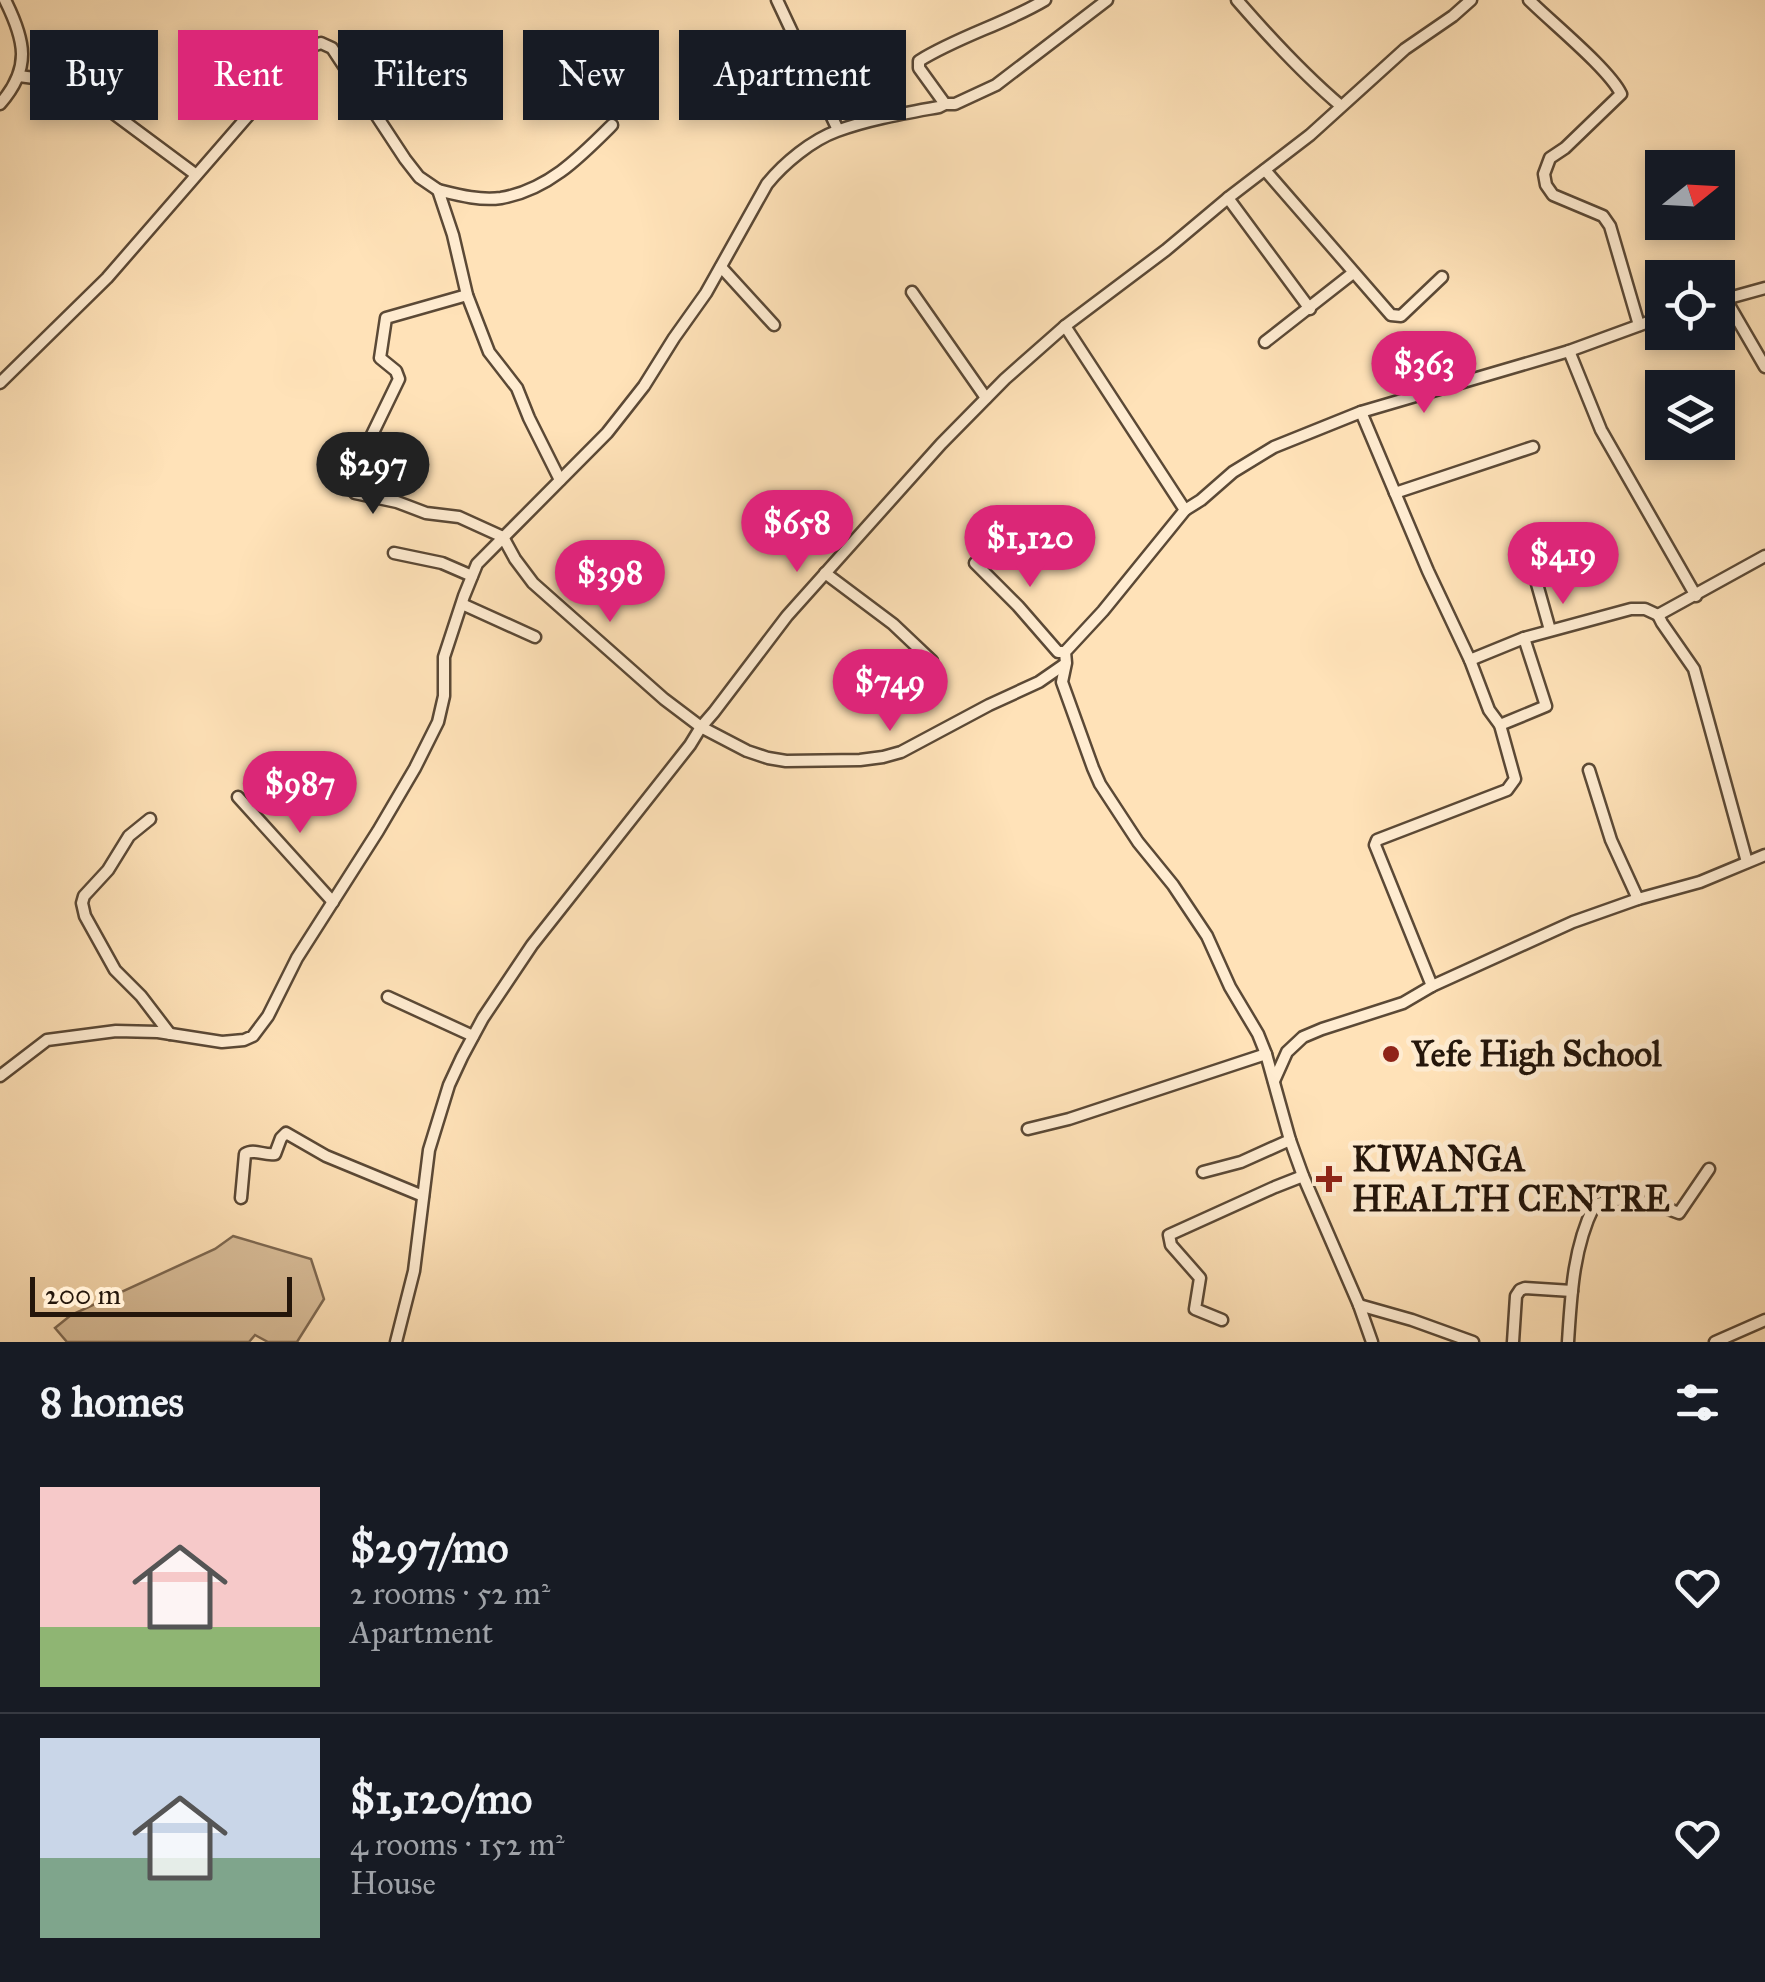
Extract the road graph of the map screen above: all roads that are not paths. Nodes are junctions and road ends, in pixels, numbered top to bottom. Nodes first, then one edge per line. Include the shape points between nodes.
1 (5, 0) edge
2 (777, 0) edge
3 (1045, 0) edge
4 (1107, 0) edge
5 (1238, 0) edge
6 (1472, 0) edge
7 (1529, 0) edge
8 (19, 76) junction
9 (0, 104) edge
10 (945, 104) junction
11 (1341, 106) junction
12 (612, 126) dead end
13 (838, 130) junction
14 (1265, 170) junction
15 (195, 174) junction
16 (438, 190) junction
17 (1228, 198) junction
18 (721, 267) junction
19 (1353, 273) junction
20 (1442, 278) dead end
21 (1765, 288) edge
22 (912, 292) dead end
23 (467, 295) junction
24 (1735, 296) edge
25 (1310, 309) junction
26 (1735, 321) edge
27 (1645, 322) edge
28 (1639, 324) junction
29 (774, 326) dead end
30 (1065, 326) junction
31 (1265, 342) dead end
32 (1569, 352) junction
33 (1765, 367) edge
34 (0, 384) edge
35 (986, 398) junction
36 (1361, 412) junction
37 (1533, 447) dead end
38 (560, 480) junction
39 (1395, 493) junction
40 (1185, 510) junction
41 (504, 537) junction
42 (394, 552) dead end
43 (1528, 552) dead end
44 (1765, 556) edge
45 (974, 563) dead end
46 (825, 573) junction
47 (472, 576) junction
48 (1696, 596) junction
49 (462, 604) junction
50 (1658, 615) junction
51 (1550, 630) junction
52 (536, 637) dead end
53 (1524, 638) junction
54 (1065, 658) junction
55 (1470, 660) junction
56 (932, 661) dead end
57 (1500, 724) junction
58 (700, 726) junction
59 (1589, 770) dead end
60 (238, 797) dead end
61 (150, 819) dead end
62 (1765, 855) edge
63 (1747, 862) junction
64 (1638, 899) junction
65 (332, 902) junction
66 (1432, 986) junction
67 (388, 998) dead end
68 (473, 1036) junction
69 (178, 1037) junction
70 (1266, 1054) junction
71 (0, 1076) edge
72 (1274, 1081) junction
73 (1028, 1129) dead end
74 (1290, 1140) junction
75 (1709, 1169) dead end
76 (1203, 1172) dead end
77 (1303, 1176) junction
78 (423, 1196) junction
79 (240, 1198) dead end
80 (1572, 1291) junction
81 (1360, 1305) junction
82 (1222, 1320) dead end
83 (1765, 1320) edge
84 (396, 1342) edge
85 (1372, 1342) edge
86 (1473, 1342) edge
87 (1513, 1342) edge
88 (1568, 1342) edge
89 (1715, 1342) edge

1 - 8 street via 22,46
2 - 13 street
3 - 10 street via 919,61
4 - 10 street via 996,86
5 - 11 street
6 - 11 street
7 - 28 street via 1621,94 1550,158 1544,174 1553,194 1610,226
8 - 9 street
8 - 15 street via 78,87
10 - 13 street
11 - 14 street
12 - 16 street via 541,185 500,198
13 - 18 street via 774,175
14 - 17 street
14 - 19 street
15 - 16 street via 307,48 320,43 332,48 419,177
15 - 34 street via 107,278
16 - 23 street
17 - 25 street
17 - 30 street
18 - 29 street
18 - 38 street via 644,386
19 - 20 street via 1396,317
19 - 25 street
21 - 24 street
22 - 35 street
23 - 38 street via 489,352 516,388
23 - 41 street via 386,318 380,358 398,373 398,384 350,483 355,493 459,517
25 - 31 street
26 - 33 street
27 - 28 street
28 - 32 street
30 - 35 street
30 - 40 street
32 - 36 street
32 - 48 street via 1601,430
35 - 46 street
36 - 39 street
36 - 40 street via 1274,447
37 - 39 street
38 - 41 street
39 - 55 street
40 - 54 street
41 - 47 street
41 - 58 street via 533,583
42 - 47 street
43 - 51 street
44 - 48 street
45 - 54 street
46 - 56 street
46 - 58 street
47 - 49 street
48 - 50 street
49 - 52 street
49 - 65 street via 444,657 438,722
50 - 51 street via 1631,609
50 - 63 street via 1694,669
51 - 53 street
53 - 55 street
53 - 57 street via 1546,706
54 - 58 street via 1040,682 883,757 768,758
54 - 70 street via 1062,682 1100,784 1207,936
55 - 57 street
57 - 66 street via 1515,779 1508,790 1374,845
58 - 68 street via 532,945
59 - 64 street
60 - 65 street
61 - 69 street via 129,836 82,902 115,970
62 - 63 street
63 - 64 street
64 - 66 street
65 - 69 street via 253,1036 222,1042
66 - 72 street via 1403,1003 1303,1037 1286,1052
67 - 68 street
68 - 78 street via 439,1114
69 - 71 street via 116,1030 46,1040
70 - 72 street
70 - 73 street
72 - 74 street
74 - 76 street
74 - 77 street
75 - 80 street via 1679,1212 1639,1201 1594,1206
77 - 81 street
77 - 82 street via 1168,1235 1200,1278 1196,1308
78 - 79 street via 286,1133 274,1154 245,1154
78 - 84 street via 412,1283
80 - 87 street via 1520,1290
80 - 88 street
81 - 85 street
81 - 86 street
83 - 89 street

